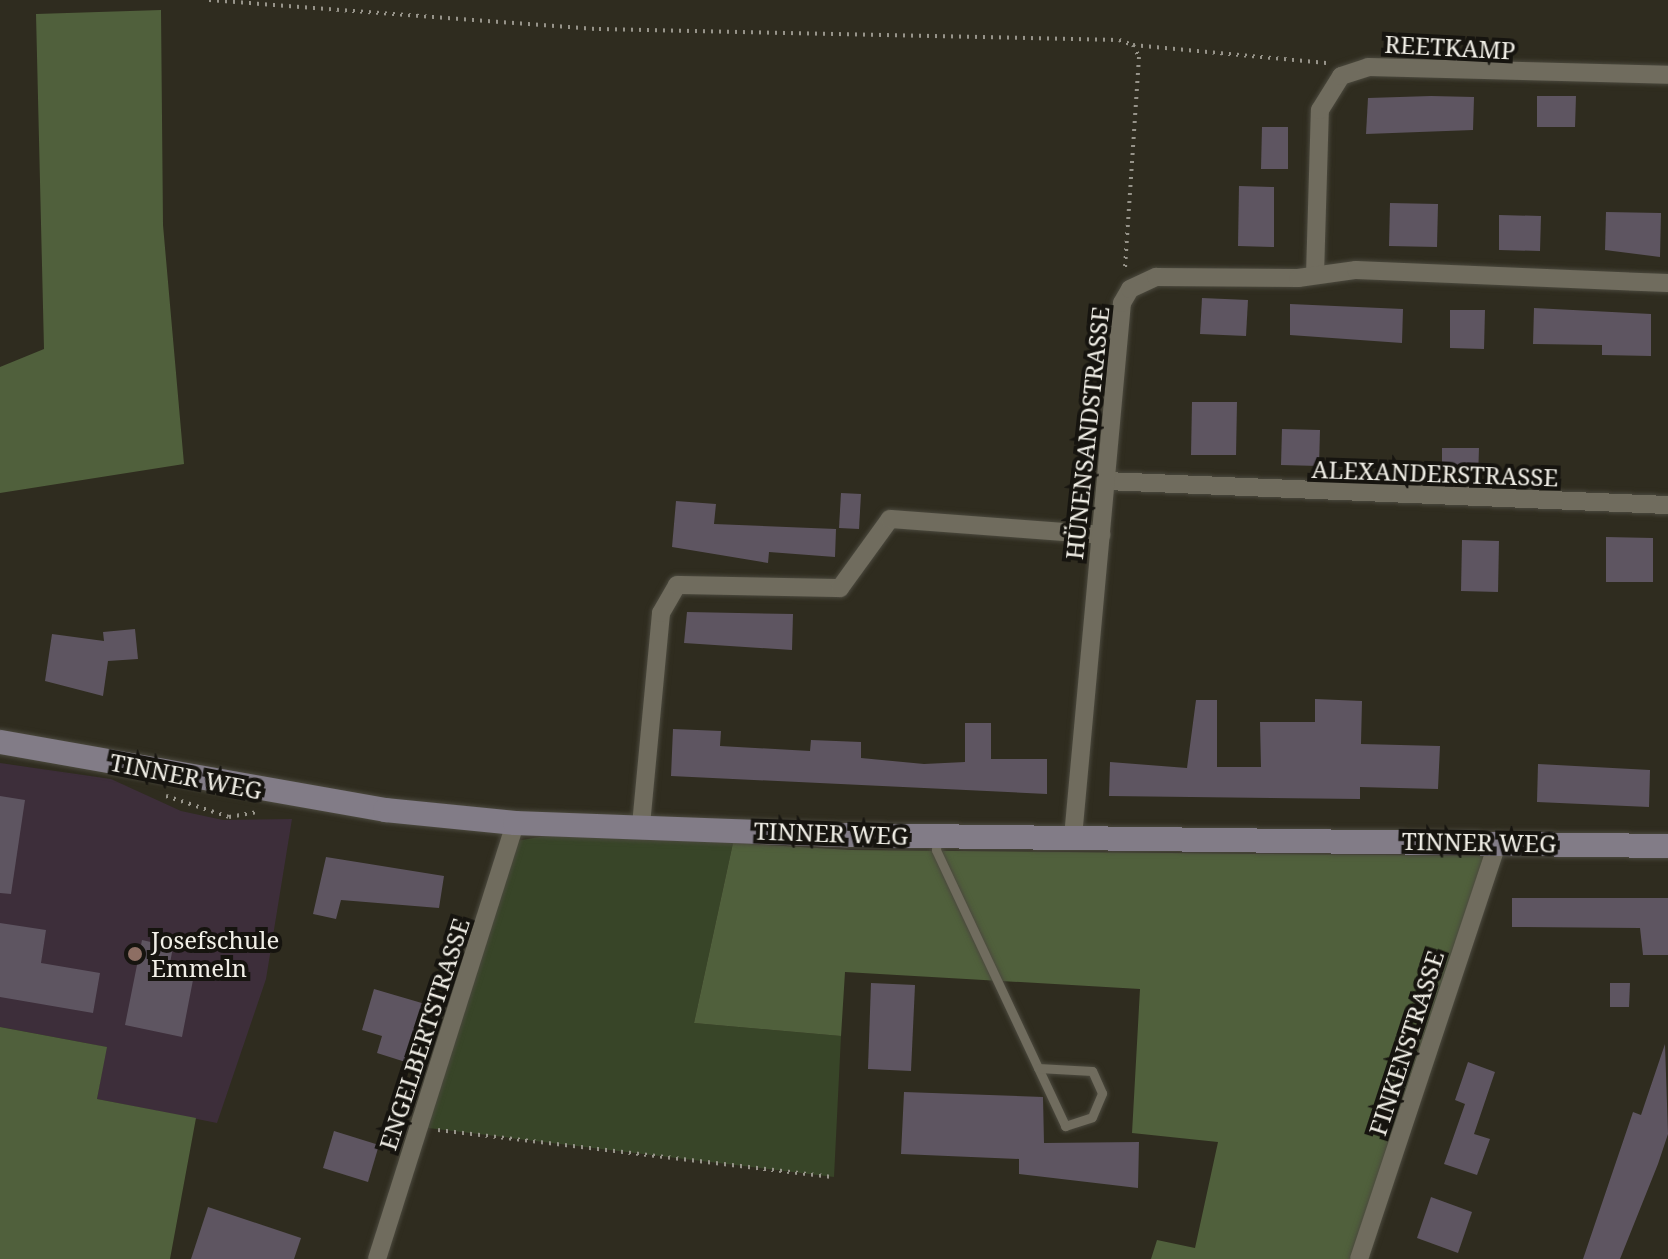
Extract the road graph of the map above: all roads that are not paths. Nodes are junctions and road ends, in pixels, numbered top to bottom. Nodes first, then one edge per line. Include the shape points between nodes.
1 (1668, 75) edge
2 (1315, 275) junction
3 (1668, 283) edge
4 (1106, 481) junction
5 (1668, 505) edge
6 (1101, 535) junction
7 (0, 742) edge
8 (515, 823) junction
9 (641, 825) junction
10 (937, 836) junction
11 (1073, 837) junction
12 (1498, 841) junction
13 (1668, 846) edge
14 (1038, 1068) junction
15 (377, 1259) edge
16 (1359, 1259) edge

1 - 2 street, REETKAMP via 1368,67 1341,76 1320,110
2 - 3 street, HÜNENSANDSTRASSE via 1356,270
2 - 4 street, HÜNENSANDSTRASSE via 1141,280 1122,303
4 - 5 street, ALEXANDERSTRASSE via 1269,483 1313,495
4 - 6 street, HÜNENSANDSTRASSE
6 - 9 street via 890,519 840,588 677,585 661,613
6 - 11 street, HÜNENSANDSTRASSE
7 - 8 street, TINNER WEG via 355,806
8 - 9 street, TINNER WEG
8 - 15 street, ENGELBERTSTRASSE
9 - 10 street, TINNER WEG
10 - 11 street, TINNER WEG
10 - 14 lane via 936,850
11 - 12 street, TINNER WEG
12 - 13 street, TINNER WEG
12 - 16 street, FINKENSTRASSE
14 - 14 lane via 1092,1071 1102,1093 1092,1117 1065,1126

